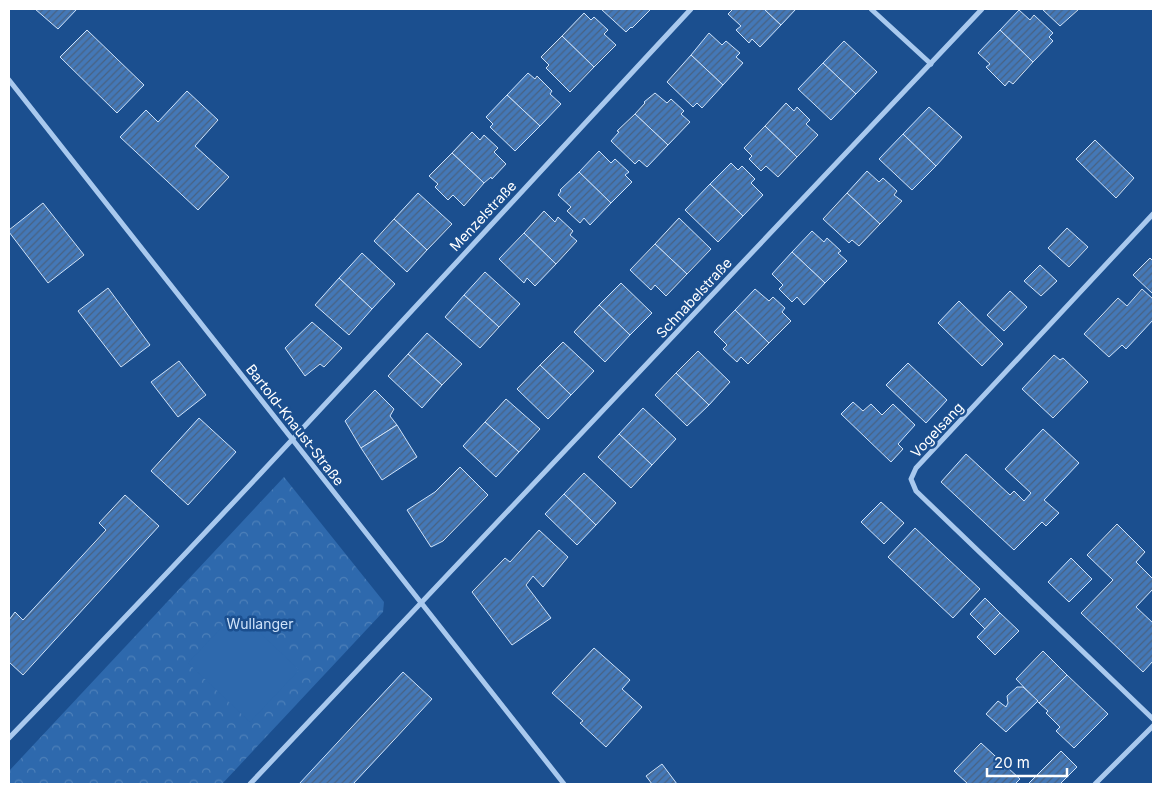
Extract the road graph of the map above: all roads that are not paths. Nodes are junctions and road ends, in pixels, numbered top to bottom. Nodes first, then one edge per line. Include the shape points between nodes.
1 (691, 9) edge
2 (871, 9) edge
3 (982, 9) edge
4 (931, 64) junction
5 (9, 80) edge
6 (1153, 214) edge
7 (291, 439) junction
8 (421, 602) junction
9 (1153, 718) edge
10 (1153, 726) edge
11 (9, 738) edge
12 (250, 784) edge
13 (564, 784) edge
14 (1095, 784) edge

1 - 7 street, Menzelstraße
2 - 4 street
3 - 4 street, Schnabelstraße
4 - 8 street, Schnabelstraße
5 - 7 street, Bartold-Knaust-Straße
6 - 9 street, Vogelsang via 916,468 911,479 916,491
7 - 8 street, Bartold-Knaust-Straße
7 - 11 street
8 - 12 street
8 - 13 street, Bartold-Knaust-Straße
10 - 14 street

